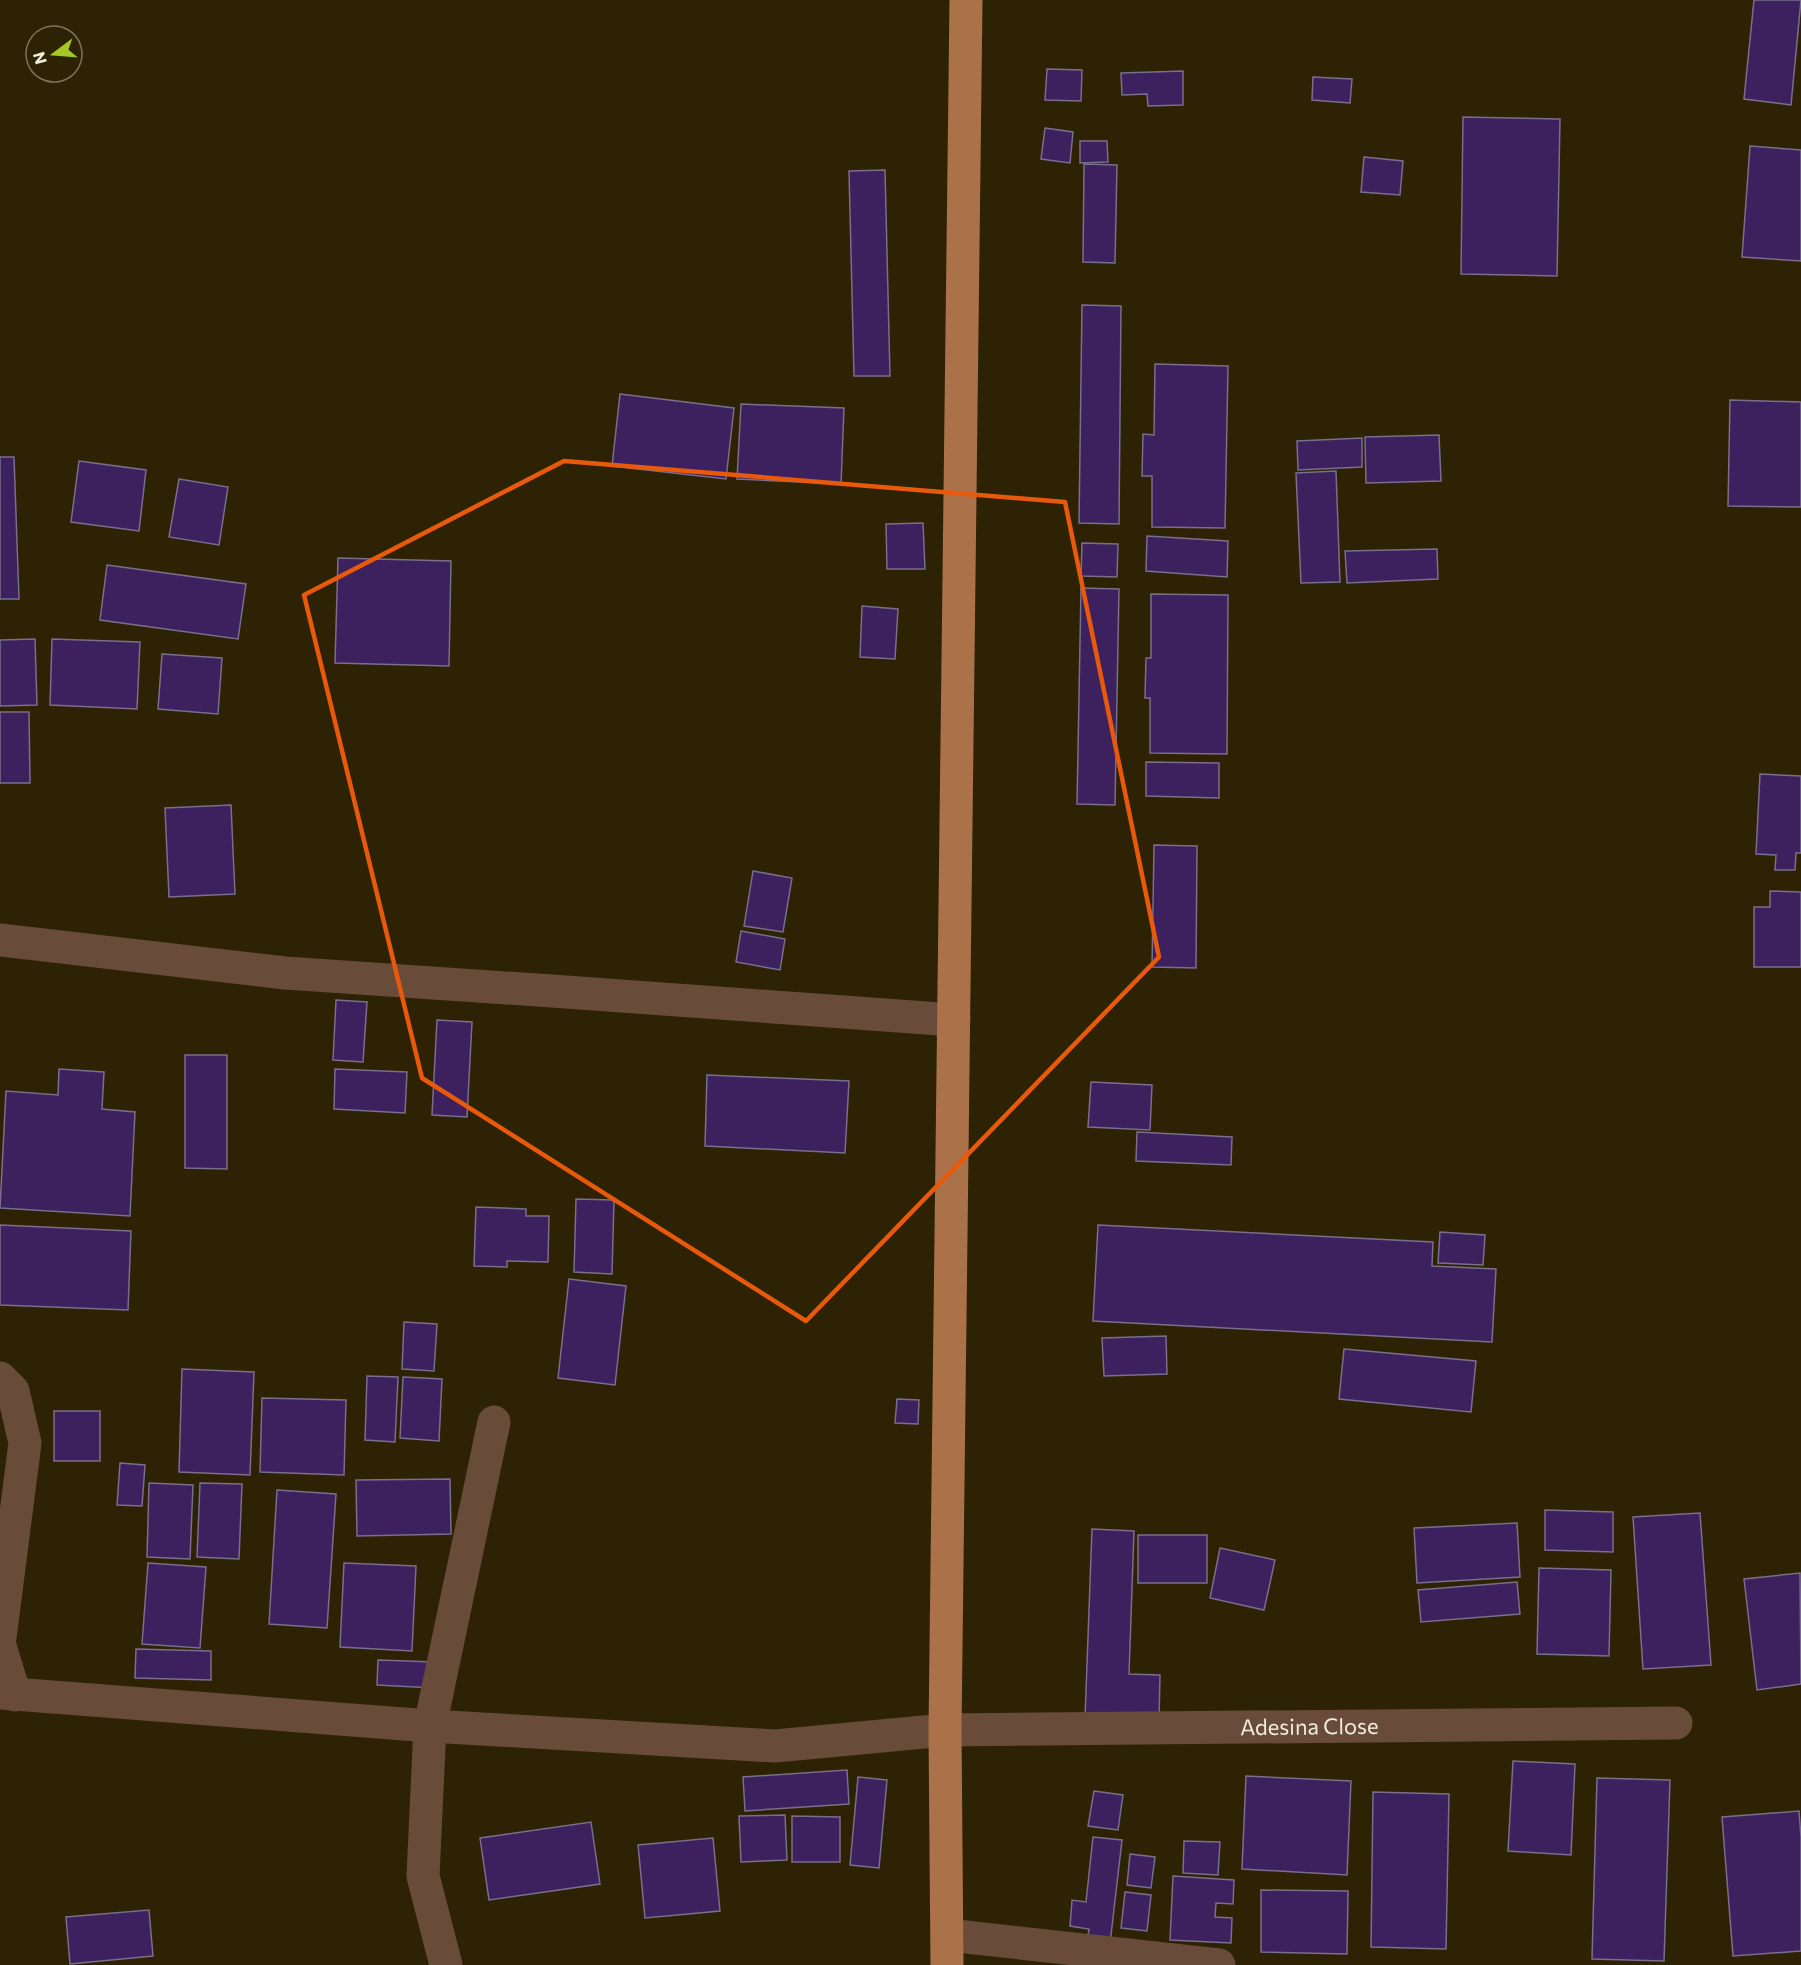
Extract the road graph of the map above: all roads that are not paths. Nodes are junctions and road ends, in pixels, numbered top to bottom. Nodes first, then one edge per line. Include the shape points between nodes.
1 (966, 0) edge
2 (0, 940) edge
3 (954, 1020) junction
4 (0, 1378) edge
5 (494, 1422) dead end
6 (0, 1638) edge
7 (0, 1646) edge
8 (7, 1694) edge
9 (1676, 1723) dead end
10 (430, 1726) junction
11 (945, 1730) junction
12 (948, 1950) edge
13 (446, 1965) edge
14 (1219, 1965) edge

1 - 3 main road
2 - 3 street via 285,973
3 - 11 main road
4 - 6 street via 13,1391 25,1443
5 - 10 street
7 - 8 street
8 - 10 street, Adesina Close
9 - 11 street, Adesina Close
10 - 11 street, Adesina Close via 775,1746
10 - 13 street via 423,1876
11 - 12 main road
12 - 14 street

